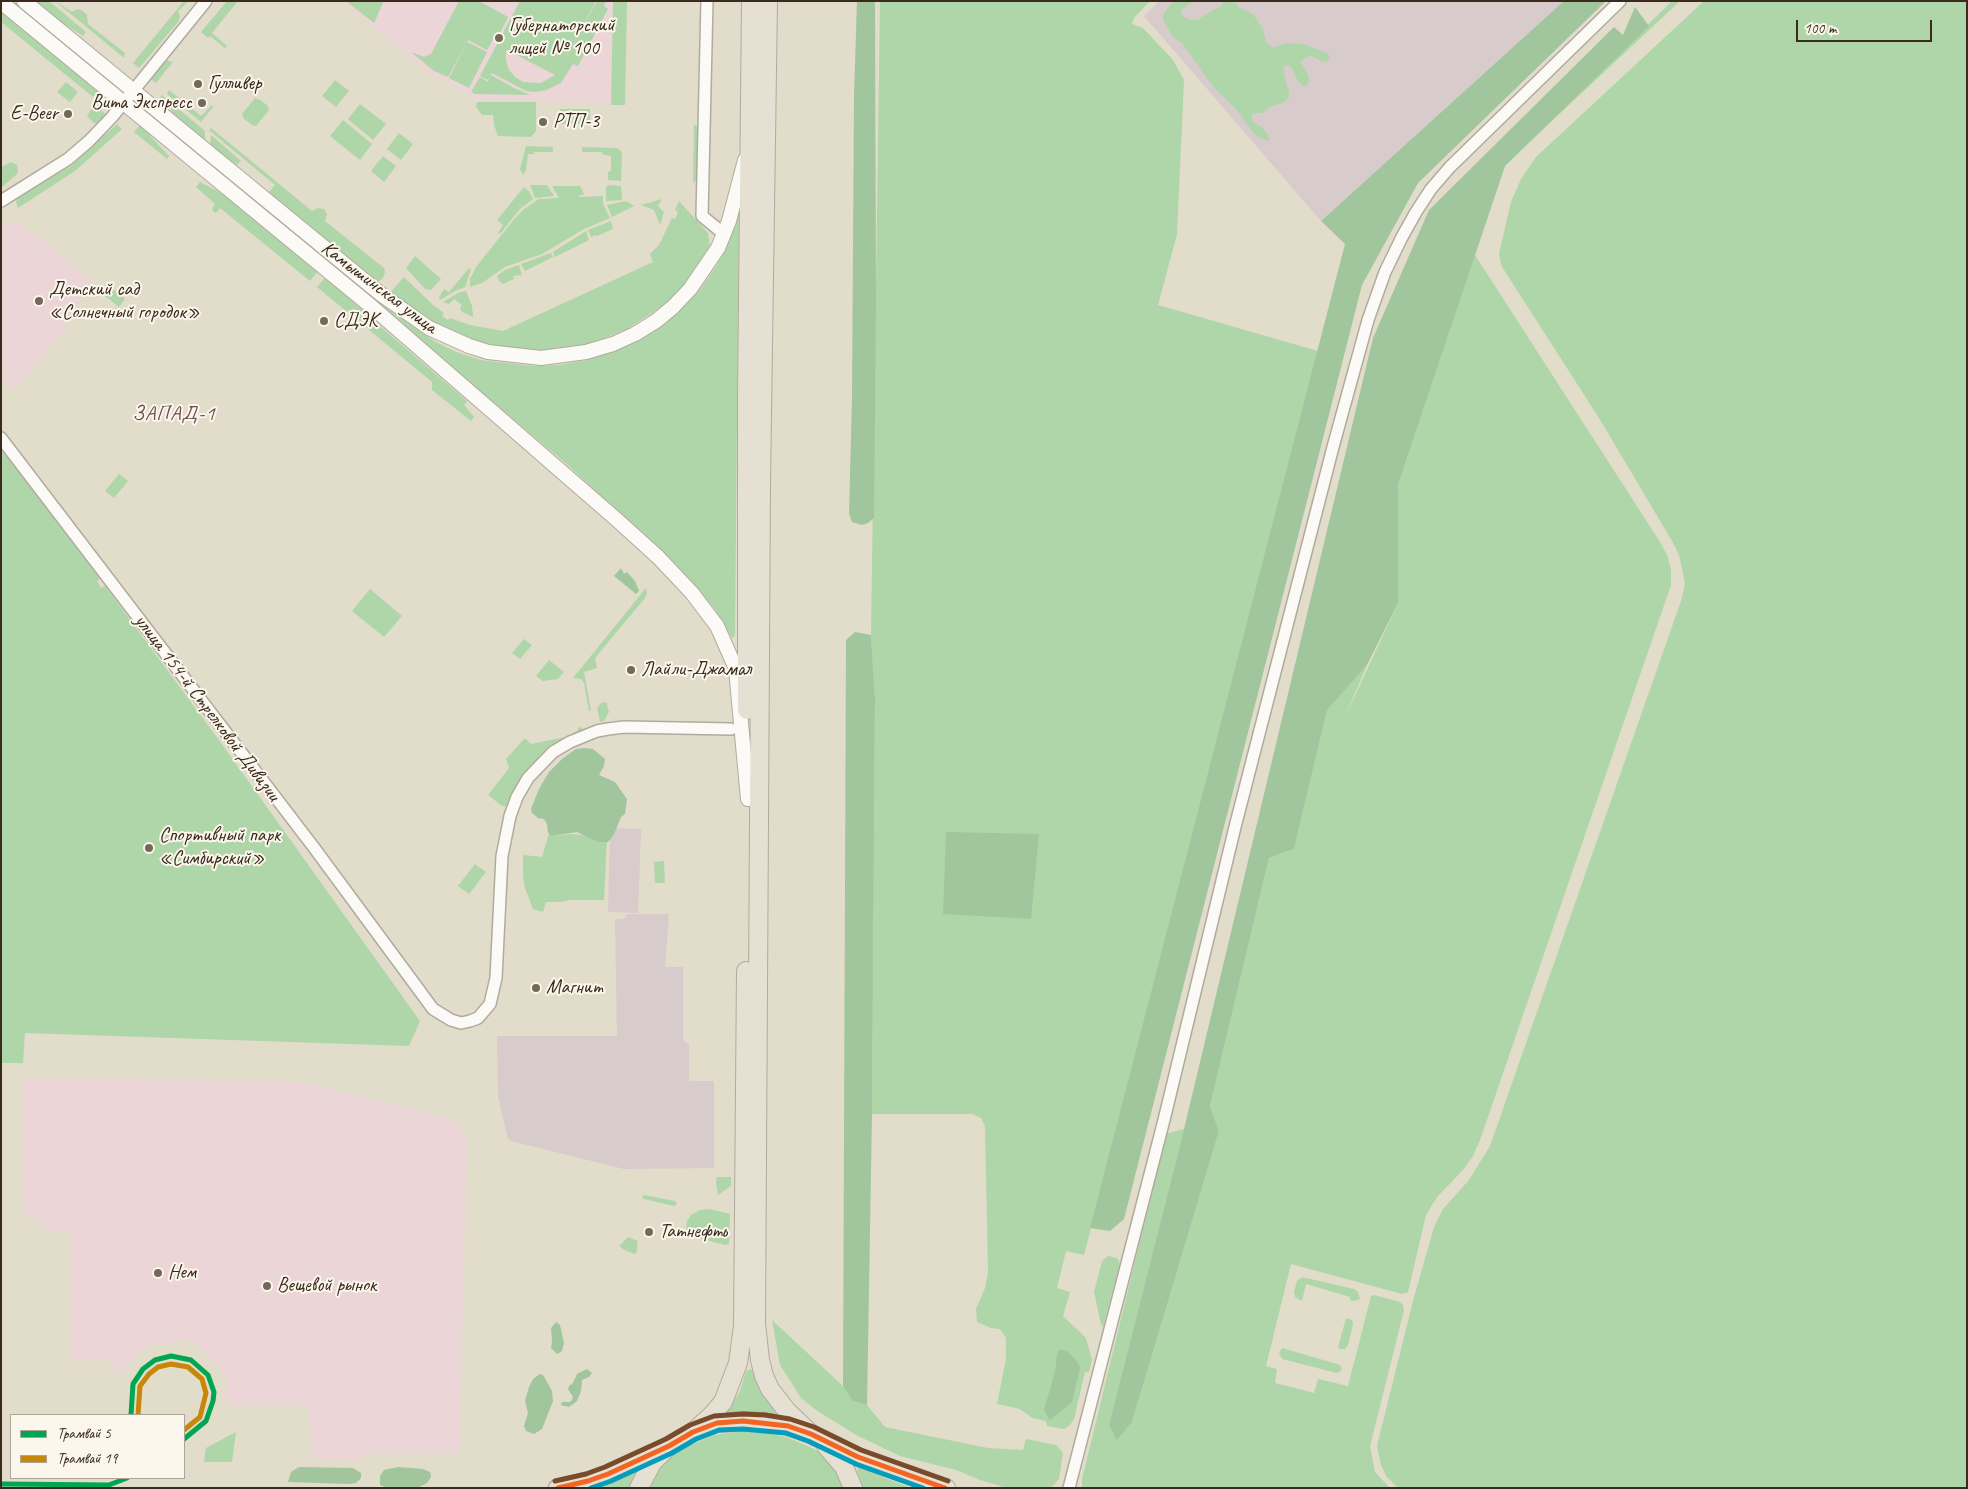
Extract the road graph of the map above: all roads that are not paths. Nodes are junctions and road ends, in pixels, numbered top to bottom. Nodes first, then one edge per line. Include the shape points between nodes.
1 (24, 1) edge
2 (206, 1) edge
3 (707, 1) edge
4 (751, 1) edge
5 (768, 1) edge
6 (1620, 1) edge
7 (1, 2) edge
8 (133, 91) junction
9 (124, 103) junction
10 (750, 137) junction
11 (221, 163) junction
12 (212, 175) junction
13 (1, 201) edge
14 (724, 234) junction
15 (382, 295) junction
16 (372, 307) junction
17 (1, 438) edge
18 (731, 728) dead end
19 (748, 799) junction
20 (752, 1023) junction
21 (692, 1432) junction
22 (815, 1436) junction
23 (669, 1446) junction
24 (557, 1488) edge
25 (639, 1488) edge
26 (854, 1488) edge
27 (946, 1488) edge
28 (1069, 1488) edge

1 - 8 street, Камышинская улица
2 - 8 street
3 - 14 street via 702,216
4 - 10 highway
5 - 20 highway
6 - 28 street via 1431,189 1402,237 1368,320 1308,543
7 - 9 street, Камышинская улица
8 - 9 street
8 - 11 street, Камышинская улица
9 - 12 street, Камышинская улица
9 - 13 street via 68,159
10 - 14 street, Камышинская улица
10 - 19 highway
11 - 12 street
11 - 15 street, Камышинская улица
12 - 16 street, Камышинская улица
14 - 15 street, Камышинская улица via 705,269 661,316 613,344 565,356 512,356 469,346 429,328
15 - 16 street
16 - 19 street, Камышинская улица via 616,519 658,557 706,609 736,669
17 - 18 street, улица 154-й Стрелковой Дивизии via 433,1009 451,1020 461,1022 478,1018 490,1004 497,963 502,856 510,816 528,778 553,752 588,734 608,729
19 - 20 highway
20 - 21 highway via 743,1326 738,1363 723,1402
20 - 22 highway via 757,1137 756,1324 760,1360 776,1399
21 - 22 highway via 717,1423 742,1421 772,1423
21 - 23 highway
22 - 26 highway via 834,1452
22 - 27 highway via 858,1457
23 - 24 main road via 608,1474
23 - 25 highway via 652,1464

